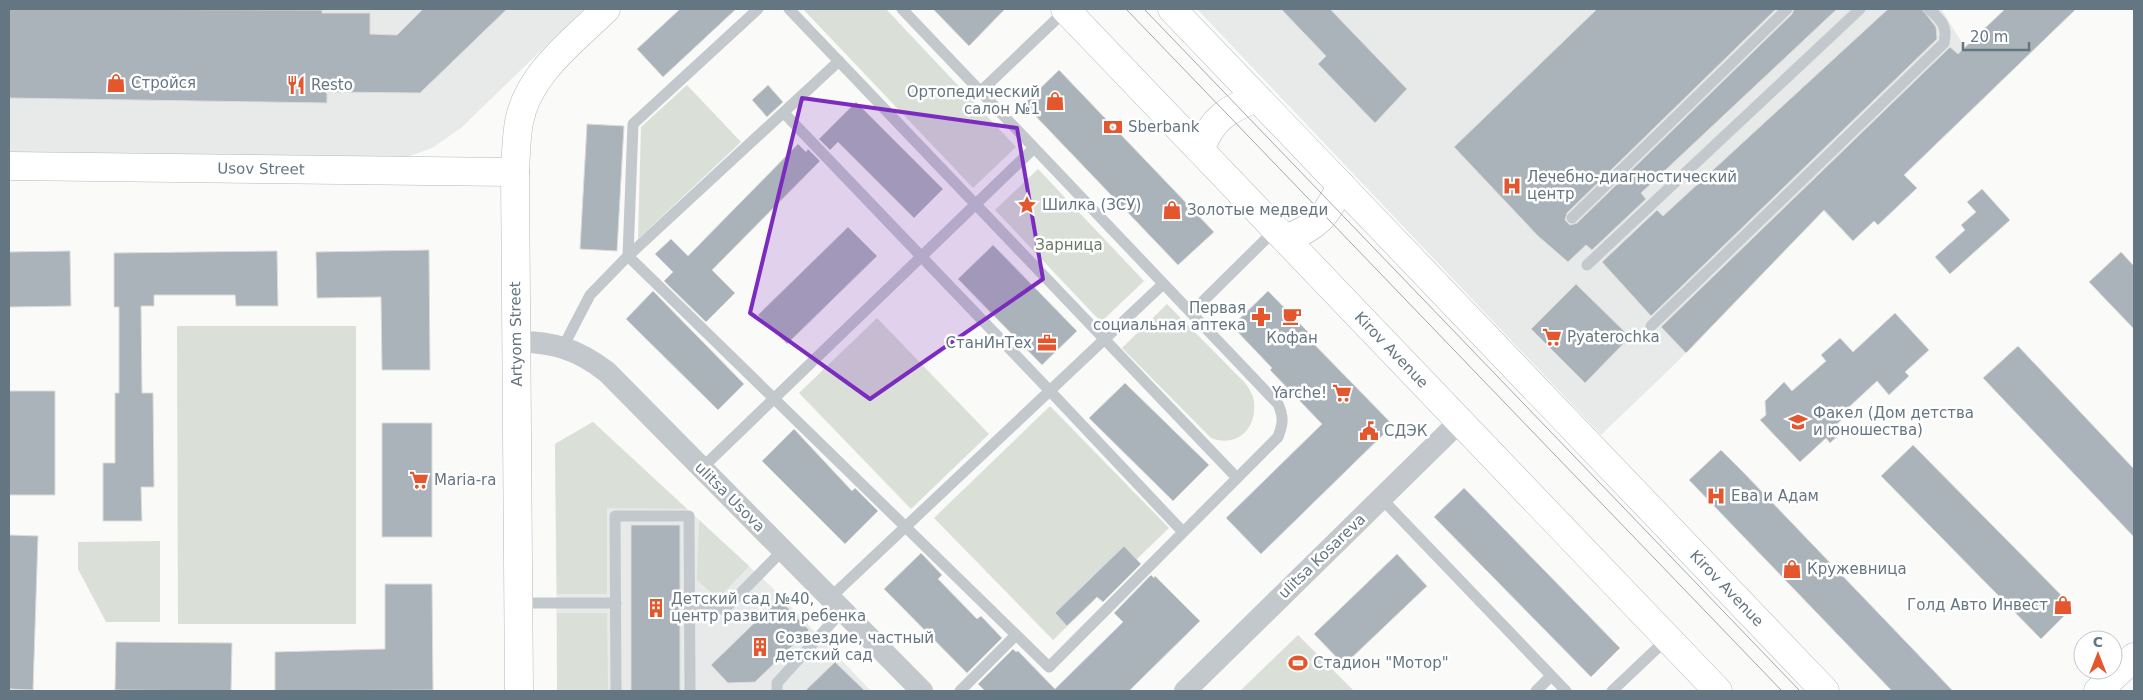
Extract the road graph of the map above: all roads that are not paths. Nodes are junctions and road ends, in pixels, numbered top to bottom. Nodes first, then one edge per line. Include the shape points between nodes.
1 (606, 9) edge
2 (758, 9) edge
3 (789, 9) edge
4 (902, 9) edge
5 (1066, 9) edge
6 (1172, 9) edge
7 (1788, 9) edge
8 (1860, 9) edge
9 (1930, 9) edge
10 (839, 61) junction
11 (980, 92) junction
12 (1257, 98) junction
13 (784, 113) junction
14 (1034, 148) junction
15 (1200, 150) junction
16 (9, 166) edge
17 (515, 172) junction
18 (1341, 185) junction
19 (975, 204) junction
20 (1572, 218) dead end
21 (1281, 234) junction
22 (628, 256) junction
23 (921, 256) junction
24 (1587, 264) dead end
25 (1164, 284) junction
26 (1192, 313) junction
27 (1651, 326) dead end
28 (1104, 340) junction
29 (517, 342) junction
30 (563, 347) junction
31 (1050, 391) junction
32 (774, 398) junction
33 (1460, 421) junction
34 (702, 468) junction
35 (1237, 478) junction
36 (1381, 498) junction
37 (906, 527) junction
38 (1182, 532) junction
39 (783, 550) junction
40 (519, 603) junction
41 (616, 603) junction
42 (837, 604) junction
43 (690, 608) junction
44 (1016, 635) junction
45 (1668, 638) junction
46 (2134, 657) edge
47 (1551, 676) junction
48 (519, 691) edge
49 (616, 691) edge
50 (690, 691) edge
51 (777, 691) edge
52 (922, 691) edge
53 (960, 691) edge
54 (1185, 691) edge
55 (1536, 691) edge
56 (1566, 691) edge
57 (1612, 691) edge
58 (1718, 691) edge
59 (1825, 691) edge
60 (2098, 691) edge

1 - 17 main road, Artyom Street via 547,66 528,94 519,122
2 - 22 lane via 633,124
3 - 10 lane
4 - 11 lane
5 - 11 lane
5 - 15 main road, Kirov Avenue
6 - 12 main road, Kirov Avenue
7 - 20 lane
8 - 24 lane
9 - 27 lane via 1944,23 1947,32 1944,43
10 - 13 lane
10 - 19 lane
11 - 14 lane
12 - 15 main road via 1225,112 1212,126
12 - 18 main road, Kirov Avenue
13 - 22 lane
13 - 23 lane
14 - 19 lane
14 - 25 lane
15 - 21 main road, Kirov Avenue
16 - 17 main road, Usov Street
17 - 29 main road, Artyom Street
18 - 21 main road via 1332,206 1320,220 1305,232
18 - 59 main road, Kirov Avenue
19 - 23 lane
19 - 28 lane
21 - 26 lane
21 - 33 main road, Kirov Avenue
22 - 30 lane via 590,295
22 - 32 lane
23 - 31 lane
23 - 32 lane
25 - 26 lane
25 - 28 lane
26 - 35 lane via 1278,404 1283,415 1278,437
28 - 31 lane
28 - 35 lane
29 - 30 street, ulitsa Usova
29 - 40 main road, Artyom Street
30 - 34 street, ulitsa Usova via 588,358 607,372
31 - 37 lane
31 - 38 lane
32 - 34 lane
32 - 37 lane
33 - 36 street, ulitsa Kosareva
33 - 45 main road, Kirov Avenue
34 - 39 street, ulitsa Usova
35 - 38 lane
36 - 47 lane
36 - 54 street, ulitsa Kosareva
37 - 42 lane
37 - 44 lane
38 - 44 lane via 1049,667
39 - 42 street, ulitsa Usova
39 - 43 lane via 725,609
40 - 41 lane
40 - 48 main road, Artyom Street
41 - 43 lane via 615,516 689,516
41 - 49 lane
42 - 51 lane via 777,684
42 - 52 street, ulitsa Usova
43 - 50 lane
44 - 53 lane
45 - 57 lane
45 - 58 main road, Kirov Avenue
46 - 60 main road
47 - 55 lane
47 - 56 lane

